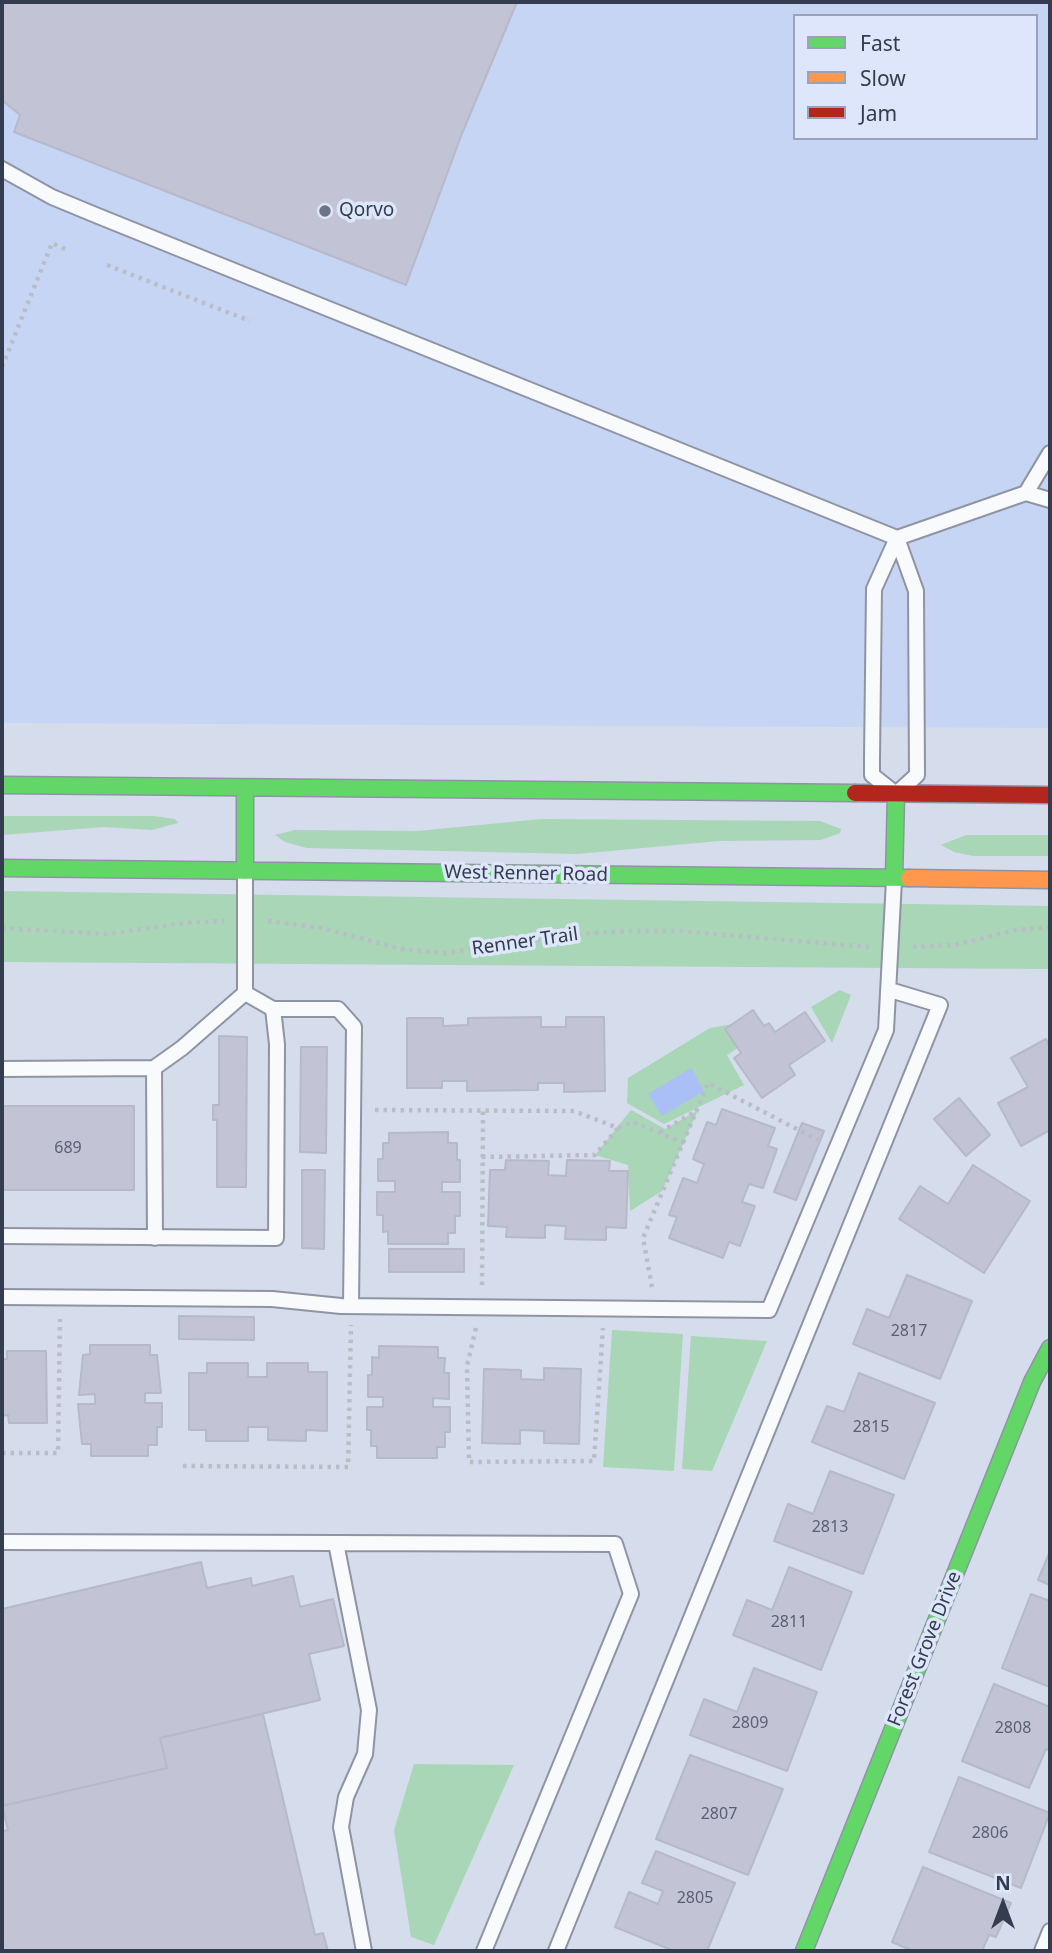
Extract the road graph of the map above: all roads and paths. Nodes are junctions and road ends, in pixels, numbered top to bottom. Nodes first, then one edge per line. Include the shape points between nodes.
1 (2, 169) edge
2 (68, 250) dead end
3 (107, 265) dead end
4 (250, 321) dead end
5 (2, 367) edge
6 (1050, 453) edge
7 (1026, 493) junction
8 (1050, 500) edge
9 (897, 538) junction
10 (2, 785) edge
11 (245, 788) junction
12 (896, 794) junction
13 (1050, 795) edge
14 (2, 868) edge
15 (245, 871) junction
16 (894, 878) junction
17 (1050, 880) edge
18 (245, 921) junction
19 (2, 928) edge
20 (1050, 928) edge
21 (890, 947) junction
22 (890, 990) junction
23 (245, 993) junction
24 (273, 1009) junction
25 (2, 1069) edge
26 (154, 1069) junction
27 (378, 1110) dead end
28 (698, 1110) junction
29 (483, 1111) junction
30 (618, 1128) junction
31 (660, 1132) junction
32 (684, 1143) junction
33 (836, 1149) junction
34 (482, 1157) junction
35 (2, 1236) edge
36 (155, 1238) junction
37 (2, 1297) edge
38 (60, 1297) junction
39 (351, 1306) junction
40 (481, 1307) junction
41 (604, 1308) junction
42 (656, 1309) junction
43 (1050, 1348) edge
44 (2, 1452) edge
45 (183, 1466) dead end
46 (2, 1542) edge
47 (336, 1544) junction
48 (1050, 1931) edge
49 (364, 1951) edge
50 (484, 1951) edge
51 (556, 1951) edge
52 (804, 1951) edge
53 (1042, 1951) edge

1 - 9 lane via 52,197
2 - 5 path via 52,243
3 - 4 path
6 - 7 lane
7 - 8 lane
7 - 9 lane
9 - 12 lane via 916,592 917,775
9 - 12 lane via 874,589 872,746 872,775
10 - 11 main road
11 - 12 main road
11 - 15 main road
12 - 13 main road
12 - 16 main road
14 - 15 main road, West Renner Road
15 - 16 main road, West Renner Road
15 - 18 lane
16 - 17 main road, West Renner Road
16 - 21 lane
18 - 19 path, Renner Trail via 184,923 107,934
18 - 21 path, Renner Trail via 295,923 401,948 445,953 629,931
18 - 23 lane
20 - 21 path, Renner Trail via 1016,930 954,944
21 - 22 lane
22 - 33 lane via 886,1030
22 - 51 lane via 940,1006
23 - 24 lane
23 - 26 lane
24 - 36 lane via 277,1044 275,1238
24 - 39 lane via 338,1009 354,1027
25 - 26 lane
26 - 36 lane
27 - 29 path
28 - 31 path
28 - 32 path
28 - 33 path via 708,1083
29 - 30 path via 574,1111
29 - 34 path
30 - 31 path via 633,1122
30 - 34 path via 595,1155
31 - 32 path
32 - 42 path via 643,1238
33 - 42 lane via 769,1310
34 - 40 path
35 - 36 lane
37 - 38 lane
38 - 39 lane via 272,1299
38 - 44 path via 58,1452
39 - 40 lane
39 - 45 path via 348,1467
40 - 41 lane
40 - 41 path via 467,1366 469,1462 594,1461
41 - 42 lane
43 - 52 main road, Forest Grove Drive via 1026,1395
46 - 47 lane
47 - 49 lane via 369,1710 365,1754 346,1797 341,1827
47 - 50 lane via 615,1545 631,1594
48 - 53 lane

